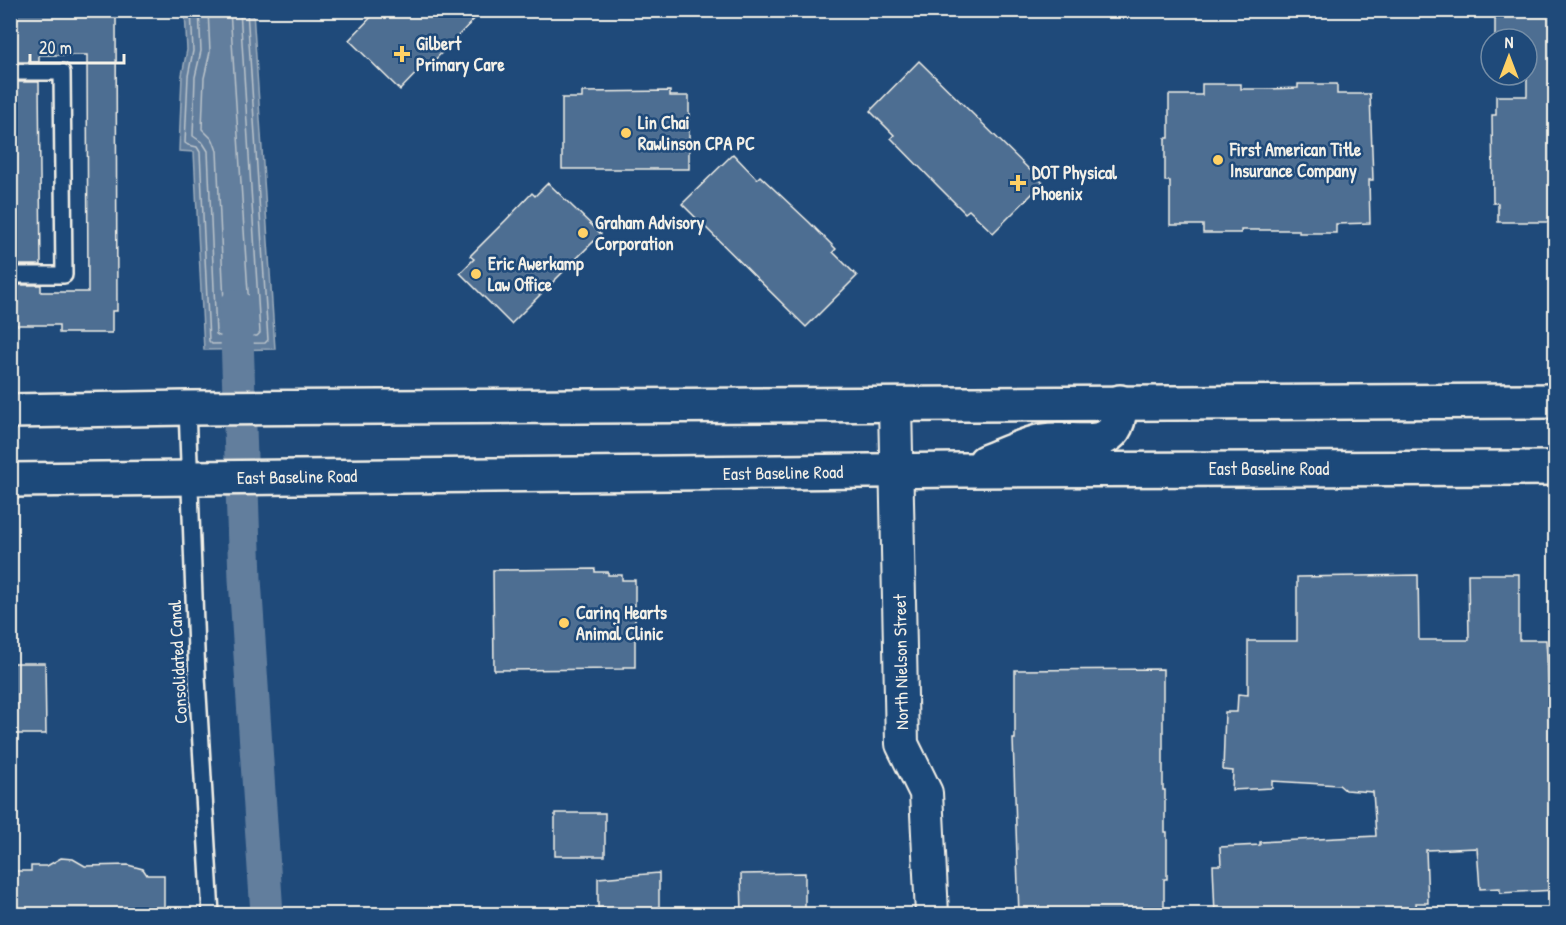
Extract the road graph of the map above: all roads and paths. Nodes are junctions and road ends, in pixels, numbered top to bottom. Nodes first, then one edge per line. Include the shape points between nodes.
1 (10, 72) edge
2 (10, 275) edge
3 (1556, 401) edge
4 (1120, 402) junction
5 (895, 405) junction
6 (188, 408) junction
7 (10, 411) edge
8 (1556, 468) edge
9 (960, 470) junction
10 (896, 471) junction
11 (190, 479) junction
12 (10, 480) edge
13 (211, 915) edge
14 (932, 915) edge

1 - 2 lane via 62,72 64,275
3 - 4 main road
4 - 5 main road
4 - 9 main road via 1120,419 1101,440 1043,441
5 - 6 main road
5 - 10 street, North Nielson Street
6 - 7 main road
6 - 11 lane, Consolidated Canal
8 - 9 main road, East Baseline Road
9 - 10 main road, East Baseline Road
10 - 11 main road, East Baseline Road
10 - 14 street, North Nielson Street via 902,744 926,793
11 - 12 main road, East Baseline Road
11 - 13 lane, Consolidated Canal

